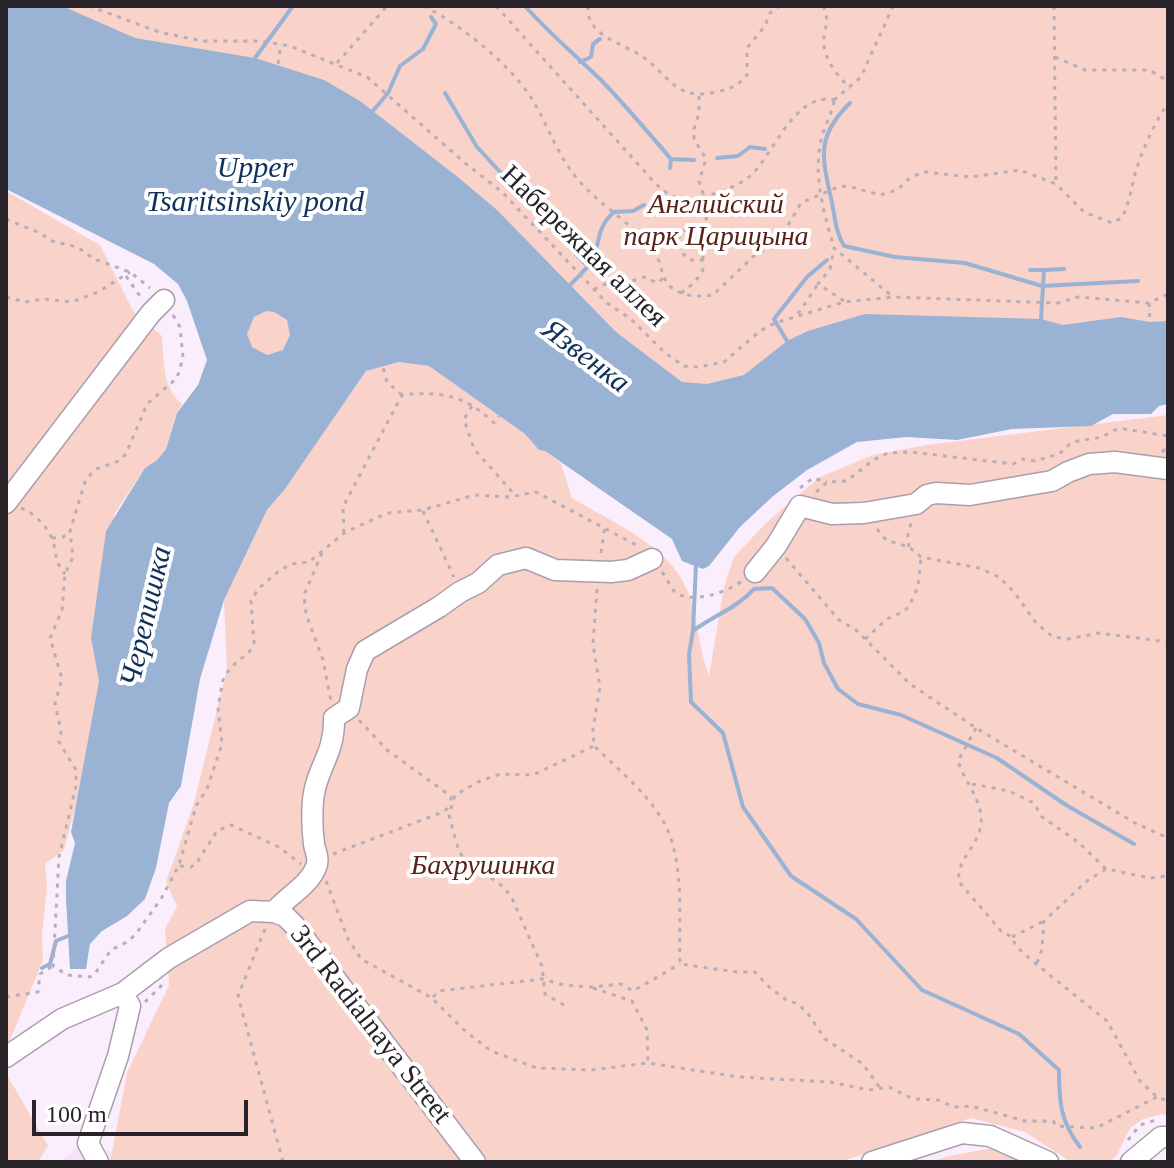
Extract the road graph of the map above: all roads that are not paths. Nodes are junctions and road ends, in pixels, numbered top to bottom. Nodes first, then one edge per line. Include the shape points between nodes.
1 (157, 306) road end
2 (1168, 469) edge
3 (11, 505) edge
4 (652, 559) road end
5 (755, 572) road end
6 (271, 918) junction
7 (123, 993) junction
8 (6, 1057) edge
9 (1164, 1137) edge
10 (95, 1161) edge
11 (475, 1162) edge
12 (872, 1162) edge
13 (1048, 1162) edge
14 (1131, 1162) edge

1 - 3 street
2 - 5 street via 1089,464 1052,481 970,495 936,493 916,504 864,513 832,514 800,506
4 - 6 street via 611,572 555,570 526,558 498,565 478,583 365,651 316,782 316,869
6 - 7 street, 3rd Radialnaya Street via 250,911 238,917
6 - 11 street, 3rd Radialnaya Street via 285,916 295,926
7 - 8 street, 3rd Radialnaya Street via 62,1019
7 - 10 street via 130,1006 88,1143
9 - 14 street
12 - 13 street via 962,1133 990,1136

